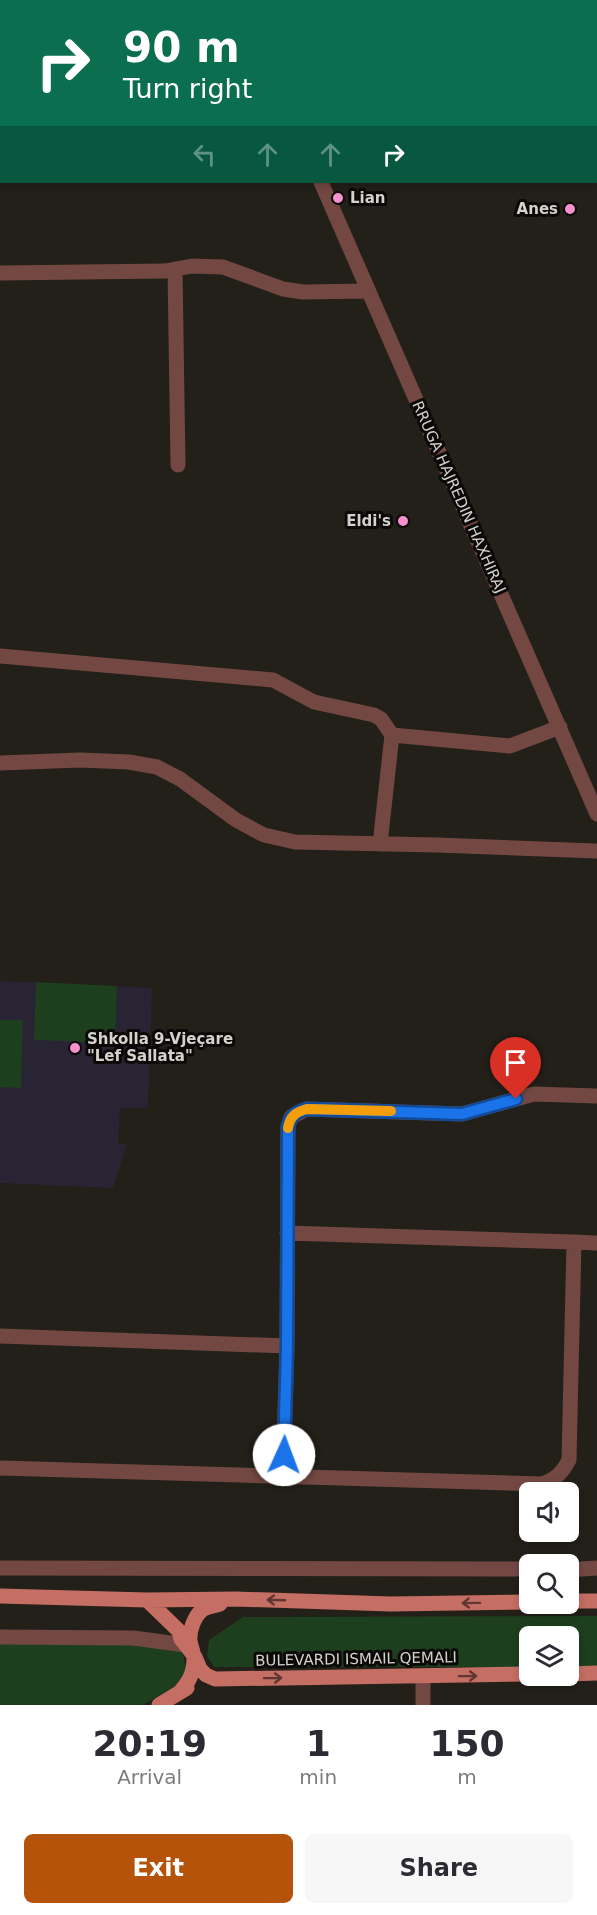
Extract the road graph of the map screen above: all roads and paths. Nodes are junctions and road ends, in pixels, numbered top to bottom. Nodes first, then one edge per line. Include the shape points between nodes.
1 (321, 183) edge
2 (175, 269) junction
3 (0, 273) edge
4 (368, 291) junction
5 (178, 465) dead end
6 (0, 656) edge
7 (560, 727) junction
8 (392, 735) junction
9 (0, 763) edge
10 (597, 814) edge
11 (380, 844) junction
12 (597, 851) edge
13 (597, 1096) edge
14 (287, 1233) junction
15 (574, 1242) junction
16 (597, 1243) edge
17 (0, 1335) edge
18 (287, 1346) junction
19 (0, 1468) edge
20 (283, 1477) junction
21 (0, 1568) edge
22 (597, 1568) edge
23 (519, 1569) edge
24 (579, 1569) edge
25 (0, 1596) edge
26 (236, 1599) junction
27 (147, 1600) junction
28 (579, 1601) edge
29 (597, 1601) edge
30 (519, 1602) edge
31 (0, 1637) edge
32 (190, 1651) junction
33 (597, 1673) edge
34 (519, 1674) edge
35 (579, 1674) edge
36 (423, 1676) junction
37 (215, 1679) junction
38 (179, 1694) junction
39 (159, 1705) edge
40 (423, 1705) edge

1 - 4 street, RRUGA HAJREDIN HAXHIRAJ
2 - 3 street
2 - 4 street via 223,267 283,289 303,292
2 - 5 street
4 - 7 street, RRUGA HAJREDIN HAXHIRAJ
6 - 8 street via 273,680 314,702 374,715
7 - 8 street via 510,746
7 - 10 street, RRUGA HAJREDIN HAXHIRAJ
8 - 11 street
9 - 11 street via 81,760 157,767 264,835 295,842
11 - 12 street
13 - 14 street via 534,1094 462,1114 299,1111 288,1126
14 - 15 street
14 - 18 street
15 - 16 street
15 - 20 street via 569,1460 554,1480 542,1484
17 - 18 street
18 - 20 street
19 - 20 street
21 - 23 street
22 - 24 street
25 - 27 main road
26 - 27 main road
30 -> 26 main road via 392,1604
26 - 32 main road via 202,1610 189,1634
27 - 32 main road via 171,1622
28 - 29 main road
31 - 32 street via 133,1638
32 - 37 main road via 200,1669
32 - 38 main road via 190,1679
33 - 35 main road
36 -> 34 main road, BULEVARDI ISMAIL QEMALI
37 -> 36 main road, BULEVARDI ISMAIL QEMALI
36 - 40 street
37 - 38 main road, BULEVARDI ISMAIL QEMALI
38 - 39 main road, BULEVARDI ISMAIL QEMALI

